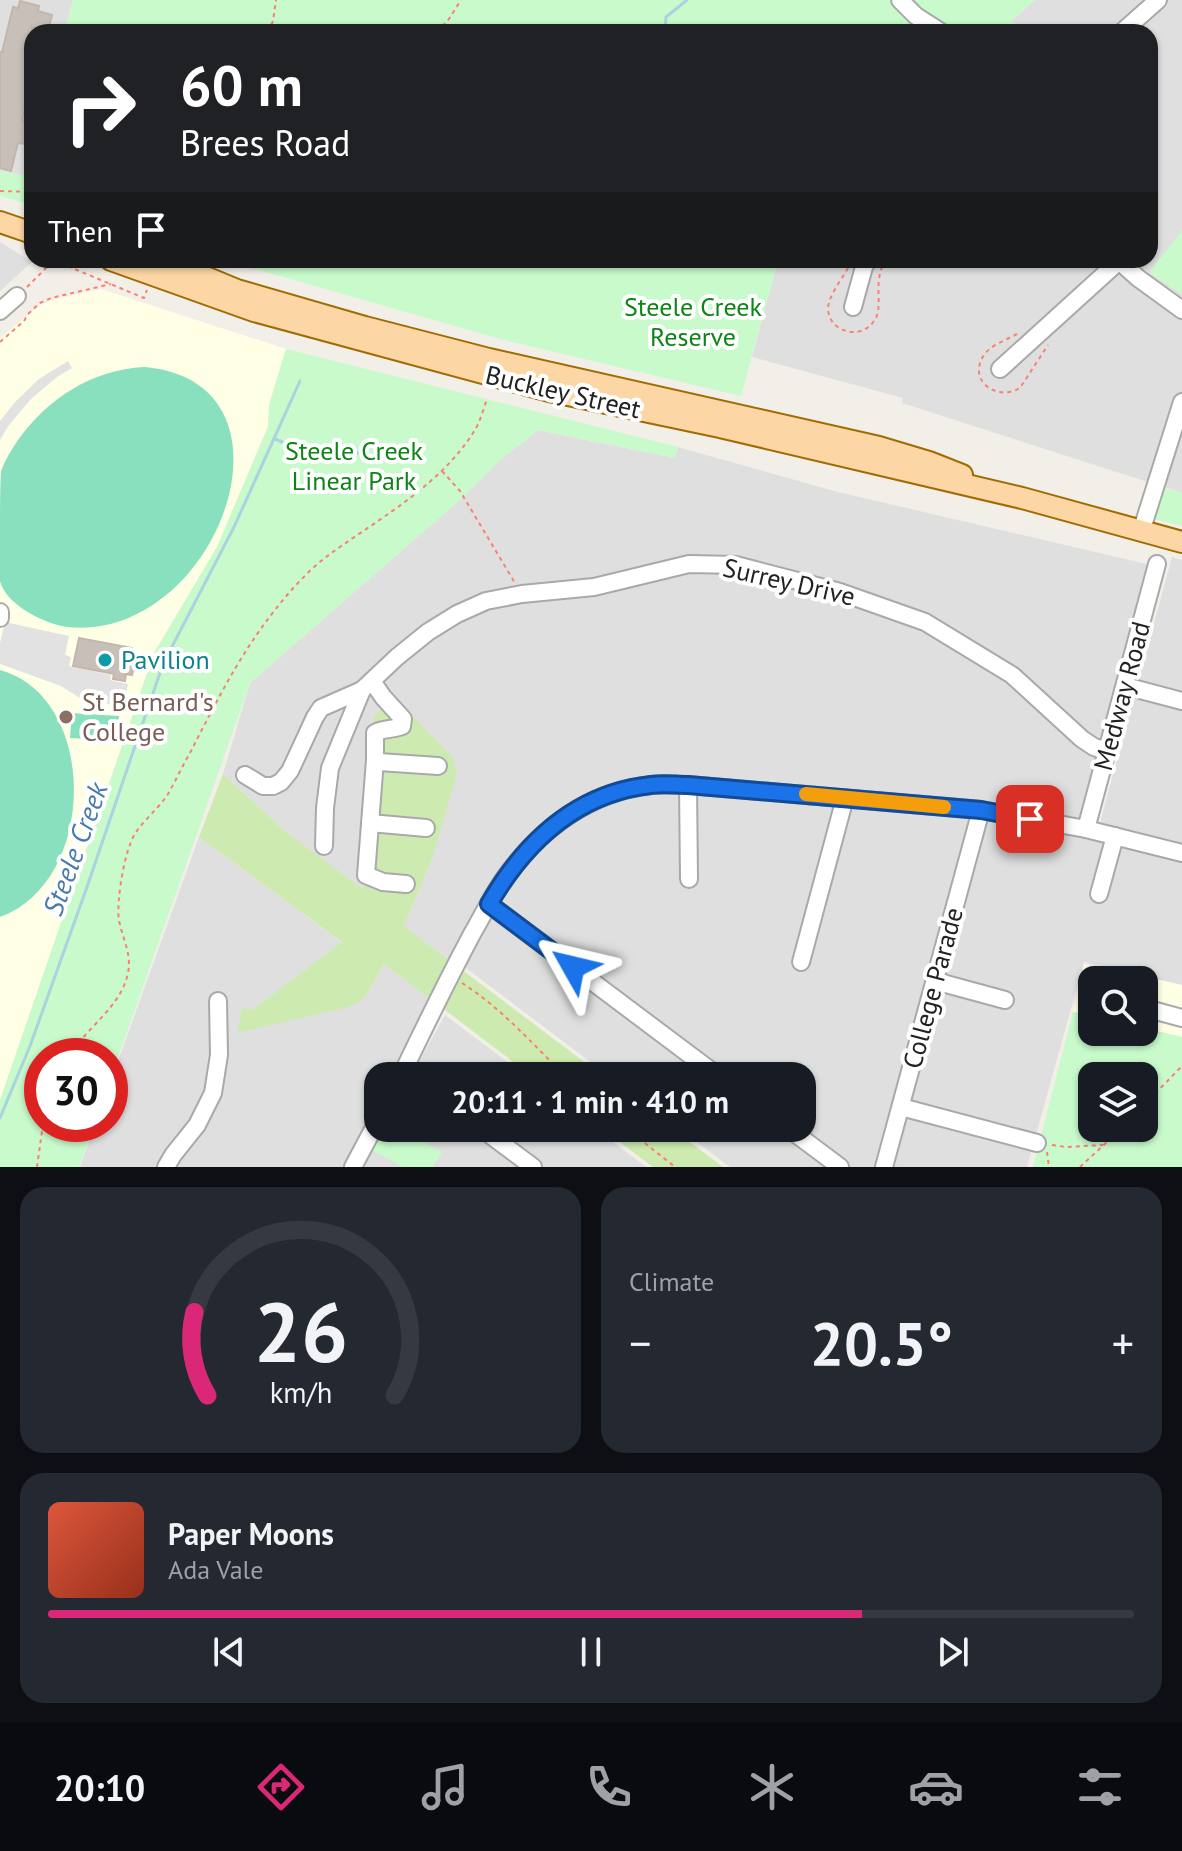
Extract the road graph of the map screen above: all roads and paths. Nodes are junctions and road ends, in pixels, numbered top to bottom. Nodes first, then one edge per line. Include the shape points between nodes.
1 (276, 0) edge
2 (461, 0) edge
3 (900, 0) edge
4 (1158, 0) edge
5 (272, 24) edge
6 (444, 24) edge
7 (928, 24) edge
8 (1131, 24) edge
9 (0, 191) edge
10 (24, 192) edge
11 (0, 210) edge
12 (24, 218) edge
13 (0, 222) edge
14 (24, 230) edge
15 (45, 268) edge
16 (72, 268) edge
17 (133, 268) edge
18 (184, 268) edge
19 (864, 268) edge
20 (1111, 268) edge
21 (1127, 268) edge
22 (111, 284) junction
23 (148, 286) dead end
24 (17, 296) joint
25 (853, 307) dead end
26 (1182, 310) edge
27 (0, 311) edge
28 (0, 342) edge
29 (1000, 369) dead end
30 (487, 399) dead end
31 (1182, 402) edge
32 (442, 471) junction
33 (1022, 498) junction
34 (1141, 532) junction
35 (1182, 542) edge
36 (1157, 564) dead end
37 (522, 594) junction
38 (367, 686) junction
39 (1125, 686) junction
40 (1182, 701) edge
41 (1107, 751) junction
42 (375, 760) junction
43 (438, 766) dead end
44 (245, 775) dead end
45 (688, 785) junction
46 (845, 798) junction
47 (981, 810) junction
48 (370, 823) junction
49 (426, 828) dead end
50 (1086, 829) junction
51 (1115, 836) junction
52 (324, 846) dead end
53 (1182, 853) edge
54 (689, 879) dead end
55 (406, 884) dead end
56 (1099, 894) dead end
57 (489, 904) junction
58 (801, 962) dead end
59 (450, 975) junction
60 (935, 981) junction
61 (1005, 1000) dead end
62 (218, 1001) dead end
63 (1158, 1012) edge
64 (1182, 1018) edge
65 (83, 1038) edge
66 (408, 1062) edge
67 (551, 1062) edge
68 (699, 1062) edge
69 (1182, 1066) edge
70 (1158, 1091) edge
71 (901, 1107) junction
72 (40, 1142) edge
73 (366, 1142) edge
74 (495, 1142) edge
75 (644, 1142) edge
76 (807, 1142) edge
77 (1106, 1142) edge
78 (1042, 1145) junction
79 (1103, 1145) junction
80 (513, 1160) edge
81 (37, 1167) edge
82 (166, 1167) edge
83 (353, 1167) edge
84 (533, 1167) edge
85 (675, 1167) edge
86 (840, 1167) edge
87 (884, 1167) edge
88 (1049, 1167) edge
89 (1080, 1167) edge

1 - 5 path
2 - 6 path
3 - 7 street
4 - 8 street
9 - 10 path
11 - 12 main road
13 - 14 main road
15 - 24 path
16 - 22 path
17 - 33 main road, Buckley Street via 254,311 549,391
18 - 33 main road, Buckley Street via 237,290 489,359 879,447
19 - 25 street
20 - 29 street
21 - 26 street
22 - 23 path via 144,298
22 - 28 path via 40,303
24 - 27 street
30 - 32 path via 474,432
31 - 34 street
32 - 37 path via 460,491
32 - 65 path via 328,555 259,631 168,793 131,841 119,892 128,972 112,1007
33 - 34 main road, Buckley Street
34 - 35 main road, Buckley Street
36 - 39 street, Medway Road
37 - 38 street, Surrey Drive via 457,614 428,632
37 - 41 street, Surrey Drive via 594,587 689,564 736,565 840,592 925,622 1012,675 1082,739
38 - 42 street via 403,719 402,726 375,733
38 - 44 street via 321,708 281,782 263,786
38 - 52 street via 330,768
39 - 40 street
39 - 41 street, Medway Road
41 - 50 street, Medway Road
42 - 43 street
42 - 48 street
45 - 46 street
45 - 54 street
45 - 57 street via 622,791 568,815 521,856
46 - 47 street
46 - 58 street
47 - 50 street
47 - 60 street, College Parade
48 - 49 street
48 - 55 street via 366,875
50 - 51 street
51 - 53 street
51 - 56 street
57 - 59 street
57 - 68 street
59 - 66 street
59 - 67 path via 481,996
60 - 61 street
60 - 71 street, College Parade
62 - 82 street via 213,1093
63 - 64 street
69 - 70 path
71 - 78 street
71 - 87 street, College Parade
72 - 81 path
73 - 83 street
74 - 80 street
75 - 85 path
76 - 86 street
77 - 79 path
78 - 79 path
78 - 88 path
79 - 89 path
80 - 84 street

